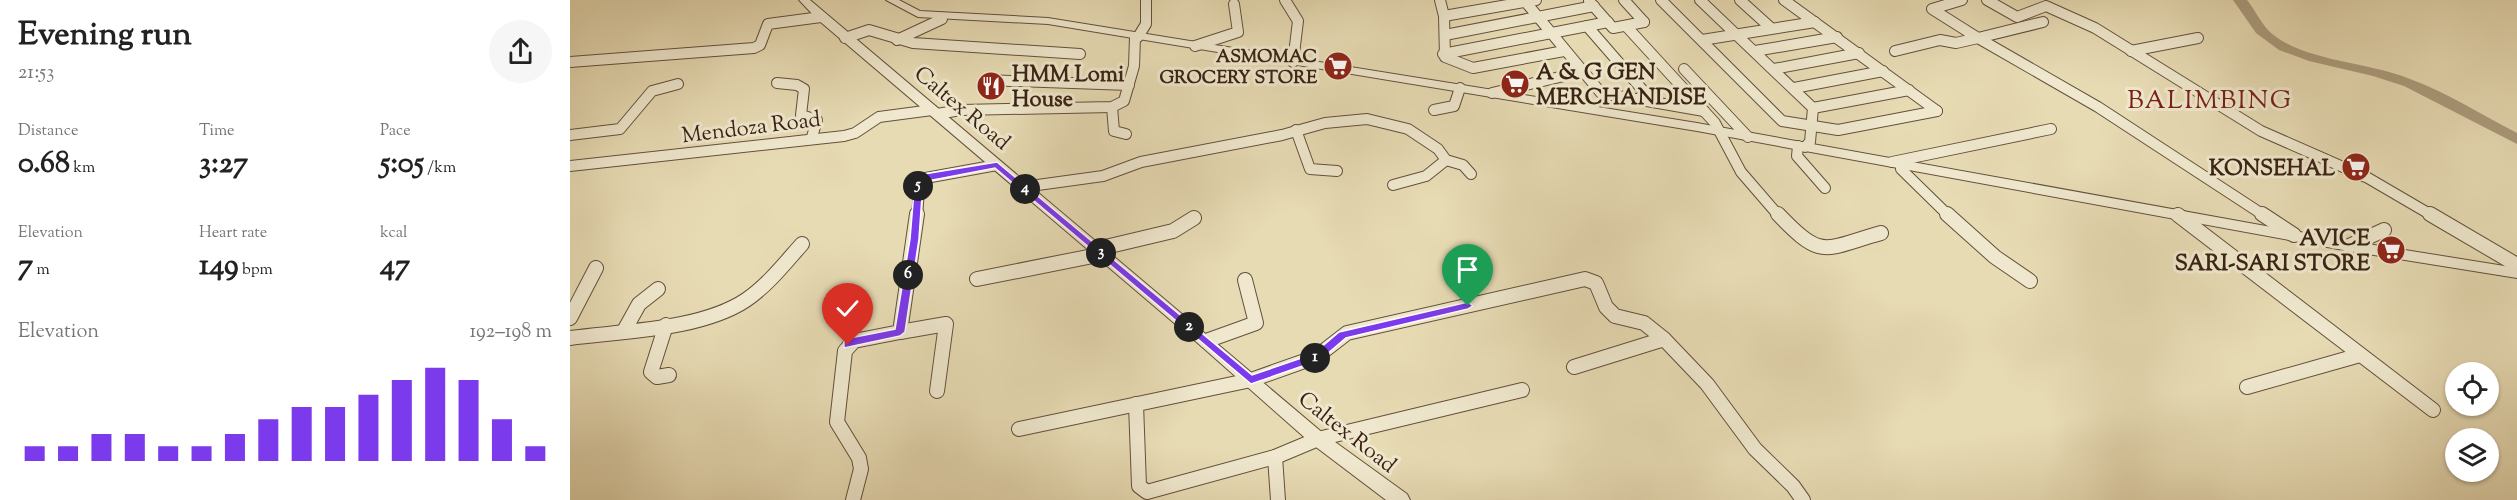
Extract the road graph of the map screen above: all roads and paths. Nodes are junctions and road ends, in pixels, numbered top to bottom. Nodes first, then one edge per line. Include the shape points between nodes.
1 (804, 0) edge
2 (891, 0) edge
3 (1146, 0) edge
4 (1285, 0) edge
5 (1440, 0) edge
6 (1624, 0) edge
7 (1661, 0) edge
8 (1700, 0) edge
9 (1740, 0) edge
10 (1784, 0) edge
11 (1962, 0) edge
12 (1987, 0) edge
13 (1528, 1) edge
14 (1591, 3) edge
15 (1234, 4) dead end
16 (1444, 16) junction
17 (820, 17) junction
18 (1538, 17) junction
19 (942, 19) dead end
20 (1608, 22) junction
21 (1815, 22) junction
22 (2043, 22) dead end
23 (1587, 26) junction
24 (1626, 26) junction
25 (1771, 28) junction
26 (1551, 34) junction
27 (1736, 34) junction
28 (1444, 35) junction
29 (1136, 37) junction
30 (1837, 37) junction
31 (845, 38) junction
32 (1978, 38) junction
33 (2198, 38) dead end
34 (896, 40) junction
35 (1702, 40) junction
36 (1196, 46) junction
37 (1564, 51) junction
38 (1755, 51) junction
39 (1895, 51) dead end
40 (2132, 51) junction
41 (1859, 53) junction
42 (1080, 54) dead end
43 (1443, 54) junction
44 (570, 62) edge
45 (1293, 62) junction
46 (1684, 69) dead end
47 (1774, 69) junction
48 (1883, 71) junction
49 (1581, 72) junction
50 (985, 80) dead end
51 (777, 83) dead end
52 (678, 84) dead end
53 (1129, 85) junction
54 (1460, 88) junction
55 (1794, 88) junction
56 (1909, 90) junction
57 (1492, 93) junction
58 (1653, 102) junction
59 (1112, 107) junction
60 (1813, 108) junction
61 (1434, 110) dead end
62 (1704, 111) junction
63 (935, 112) junction
64 (1812, 125) junction
65 (2051, 129) dead end
66 (1296, 130) junction
67 (1721, 132) junction
68 (1126, 134) dead end
69 (570, 135) edge
70 (812, 137) junction
71 (1748, 137) junction
72 (1801, 147) junction
73 (1446, 160) junction
74 (1896, 163) junction
75 (570, 165) edge
76 (997, 165) junction
77 (1336, 171) dead end
78 (1471, 174) dead end
79 (1393, 185) dead end
80 (1023, 187) junction
81 (1825, 188) dead end
82 (2178, 215) junction
83 (1194, 218) dead end
84 (2384, 230) dead end
85 (1881, 233) dead end
86 (2294, 235) junction
87 (802, 244) dead end
88 (2349, 246) junction
89 (1100, 252) junction
90 (2517, 265) edge
91 (596, 268) dead end
92 (2517, 273) edge
93 (977, 279) dead end
94 (1245, 280) dead end
95 (2030, 281) dead end
96 (658, 290) dead end
97 (570, 318) edge
98 (666, 325) junction
99 (624, 331) junction
100 (900, 332) junction
101 (570, 338) edge
102 (1664, 339) junction
103 (1206, 341) junction
104 (2360, 355) junction
105 (1574, 367) dead end
106 (669, 375) dead end
107 (1251, 380) junction
108 (2247, 387) dead end
109 (1522, 390) dead end
110 (937, 391) dead end
111 (1136, 404) junction
112 (2433, 410) dead end
113 (1019, 429) dead end
114 (1318, 439) junction
115 (1275, 457) junction
116 (853, 500) edge
117 (1278, 500) edge
118 (1400, 500) edge
119 (1803, 500) edge

1 - 17 street, Caltex Road
2 - 29 street via 918,14 1048,21
3 - 29 street via 1146,24
4 - 45 street via 1298,21
5 - 16 street
6 - 24 street via 1644,22
7 - 35 street
8 - 27 street
9 - 25 street
10 - 21 street
11 - 32 street via 1932,9
12 - 40 street via 2017,17 2049,6
13 - 16 street
13 - 18 street
14 - 18 street
14 - 20 street
15 - 36 street via 1238,25 1235,34
16 - 28 street
17 - 31 street, Caltex Road
17 - 44 street via 768,24 760,45 754,48
18 - 26 street
18 - 28 street
19 - 34 street
20 - 23 street
20 - 24 street via 1613,28
21 - 25 street
21 - 30 street
22 - 32 street
23 - 26 street
23 - 58 street
24 - 62 street
25 - 27 street
26 - 37 street
26 - 43 street
27 - 35 street
27 - 38 street
28 - 43 street
29 - 36 street
29 - 53 street
30 - 38 street
30 - 41 street
31 - 34 street via 869,30
31 - 63 street, Caltex Road
32 - 39 street via 1956,43 1940,40
32 - 86 street via 2098,107
33 - 40 street
34 - 42 street
35 - 64 street via 1782,121
36 - 45 street
37 - 43 street via 1469,68
37 - 49 street
38 - 47 street
40 - 90 street via 2261,131 2368,177
41 - 47 street
41 - 48 street
45 - 54 street
46 - 71 street
47 - 55 street
48 - 55 street
48 - 56 street
49 - 57 street
49 - 58 street via 1605,96
50 - 53 street
51 - 70 street via 804,89 801,115 817,118
52 - 69 street via 652,91 621,129
53 - 59 street via 1124,101
54 - 57 street
54 - 61 street via 1454,106
55 - 60 street
56 - 60 street
56 - 64 street via 1937,111 1838,130
57 - 67 street
58 - 62 street
59 - 63 street, Mendoza Road
59 - 68 street via 1114,132
60 - 64 street
62 - 67 street
63 - 70 street, Mendoza Road via 879,117 849,135
63 - 76 street, Caltex Road
64 - 72 street via 1810,142
65 - 74 street
66 - 73 street via 1367,119 1408,129 1438,149
66 - 77 street via 1310,169
66 - 80 street via 1142,162 1102,176
67 - 71 street
67 - 85 street via 1755,191 1813,246 1823,249
70 - 75 street, Mendoza Road
71 - 72 street
72 - 74 street
72 - 81 street via 1797,156
73 - 78 street via 1463,165
73 - 79 street via 1426,176
74 - 82 street
74 - 95 street via 1984,247
76 - 80 street, Caltex Road
76 - 100 street via 918,181 915,239
80 - 89 street, Caltex Road
82 - 86 street
82 - 104 street
83 - 89 street via 1173,231
84 - 88 street
86 - 88 street
87 - 98 street via 745,301
88 - 92 street
89 - 93 street
89 - 103 street, Caltex Road
91 - 97 street
94 - 103 street via 1256,323
96 - 99 street via 639,304
98 - 99 street
98 - 106 street via 651,372 657,377
99 - 101 street
100 - 110 street via 946,324
100 - 116 street via 854,341 845,351 837,422 859,458 861,469
102 - 105 street
102 - 107 street via 1644,323 1615,315 1606,307 1596,283 1585,279 1342,335 1316,357
102 - 119 street via 1707,384 1755,449
103 - 107 street, Caltex Road
104 - 108 street
104 - 112 street
107 - 111 street
107 - 114 street, Caltex Road
109 - 114 street
111 - 113 street
111 - 115 street via 1139,486 1147,492
114 - 115 street
114 - 118 street, Caltex Road
115 - 117 street

